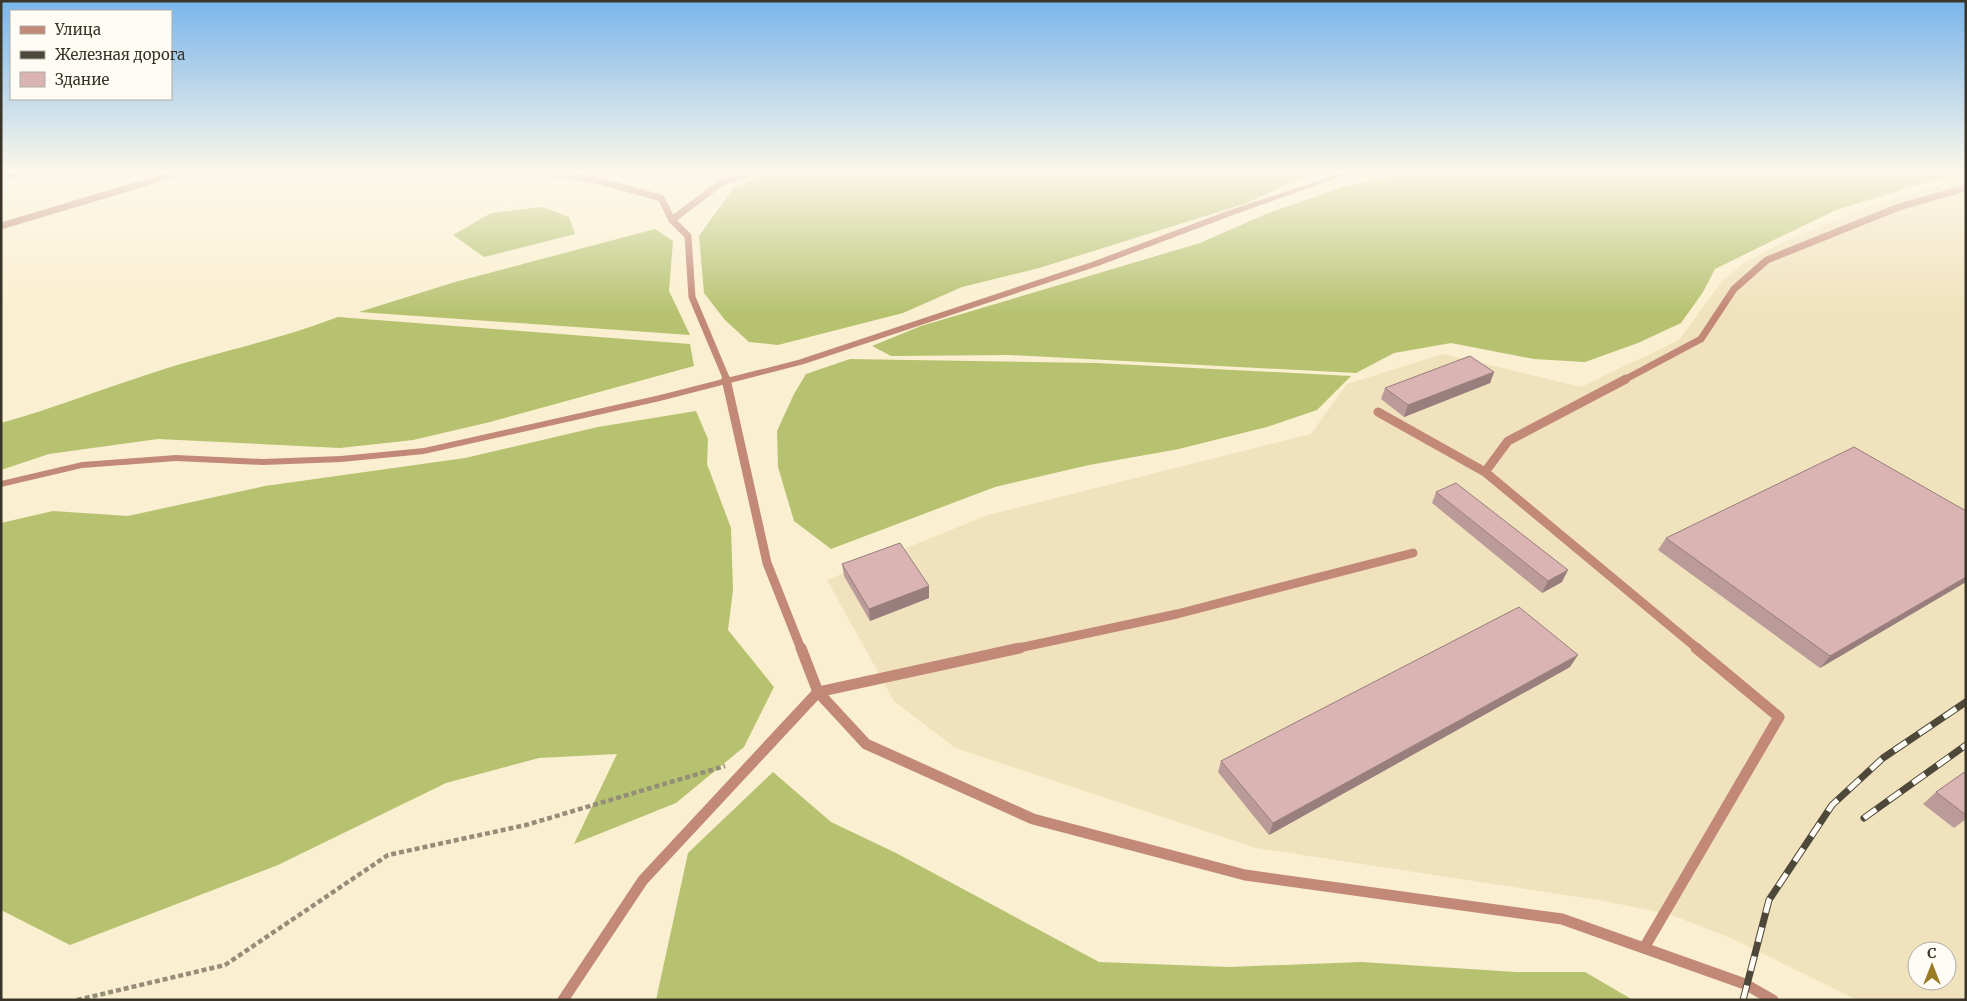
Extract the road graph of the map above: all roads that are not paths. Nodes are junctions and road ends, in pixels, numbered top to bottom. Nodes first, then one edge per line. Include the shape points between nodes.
1 (22, 220) edge
2 (672, 220) edge
3 (1212, 220) edge
4 (1867, 220) edge
5 (1, 226) edge
6 (727, 381) junction
7 (1378, 412) dead end
8 (1485, 472) junction
9 (1, 484) edge
10 (1413, 553) dead end
11 (818, 692) junction
12 (1644, 948) junction
13 (563, 1000) edge
14 (1773, 1000) edge

1 - 5 lane
2 - 6 lane via 688,236 692,297
3 - 6 street via 1095,264 801,362
4 - 8 lane via 1767,260 1734,289 1701,339 1508,441
6 - 9 street via 424,451 341,459 263,462 176,458 82,465
6 - 11 lane via 767,562
7 - 8 lane
8 - 12 lane via 1779,717
10 - 11 lane via 1178,614
11 - 12 lane via 866,744 1033,819 1245,875 1562,920
11 - 13 lane via 643,880
12 - 14 lane via 1745,984

